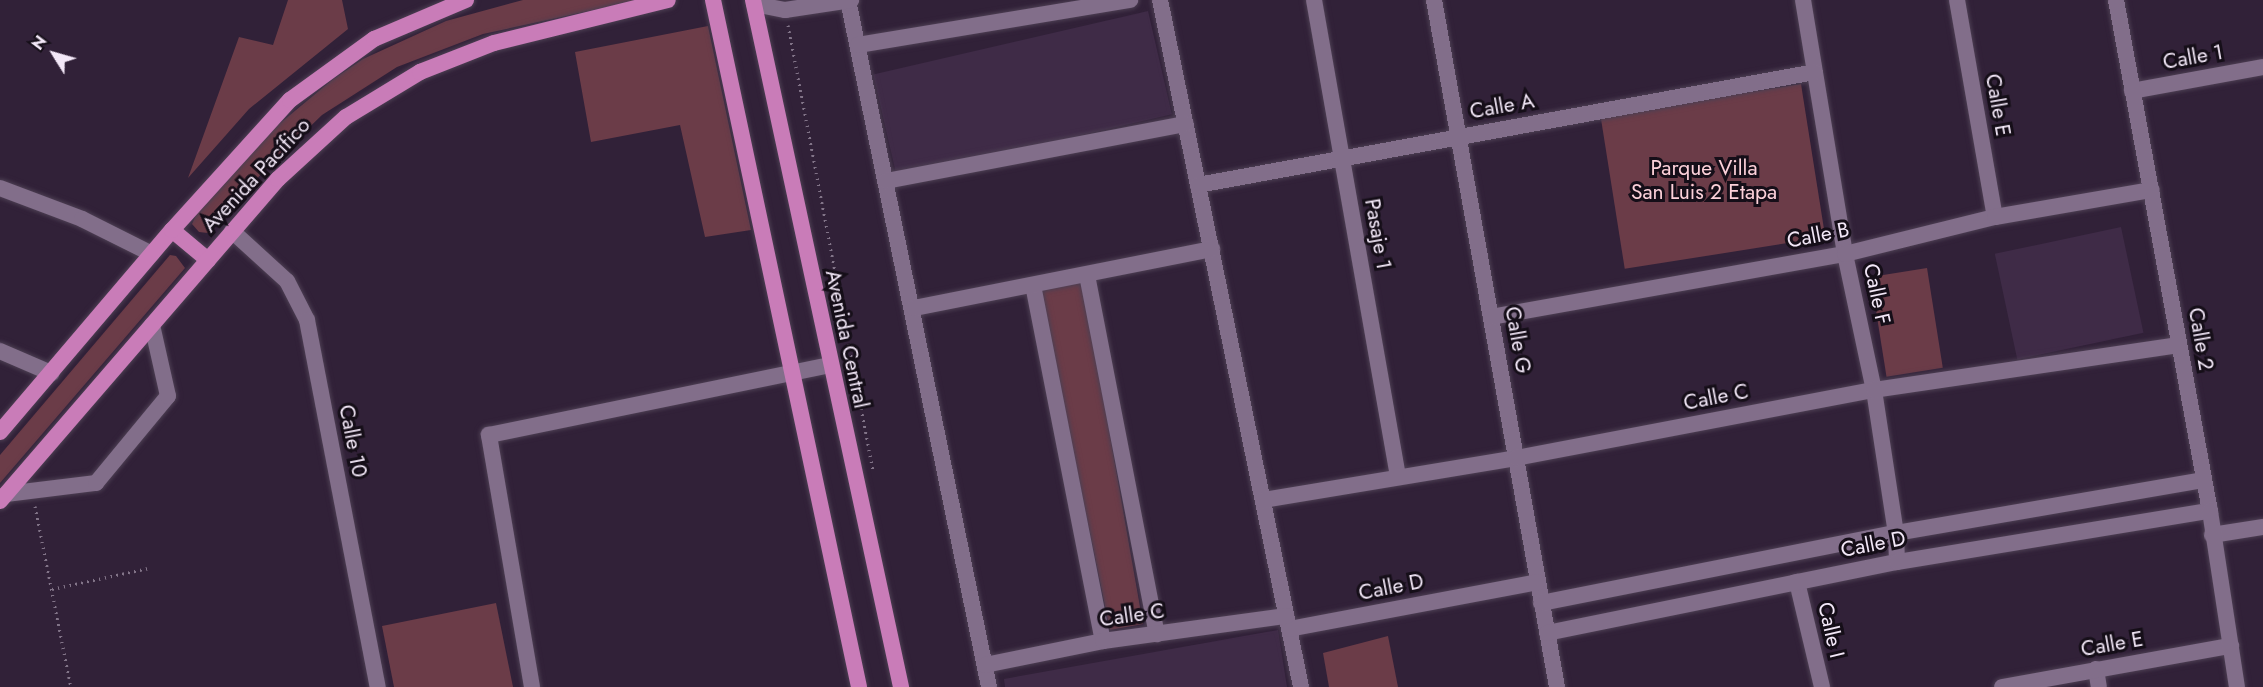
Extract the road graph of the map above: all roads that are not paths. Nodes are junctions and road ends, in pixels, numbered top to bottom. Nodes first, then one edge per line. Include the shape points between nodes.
1 (466, 0) edge
2 (668, 0) edge
3 (713, 0) edge
4 (850, 0) edge
5 (1130, 0) edge
6 (1160, 0) edge
7 (1314, 0) edge
8 (1434, 0) edge
9 (1803, 0) edge
10 (1957, 0) edge
11 (2116, 0) edge
12 (753, 2) edge
13 (858, 45) junction
14 (2263, 67) edge
15 (1815, 72) junction
16 (2132, 91) junction
17 (1186, 124) junction
18 (1459, 137) junction
19 (1342, 159) junction
20 (886, 181) junction
21 (1198, 185) junction
22 (0, 188) edge
23 (2152, 190) junction
24 (1995, 217) junction
25 (172, 230) junction
26 (232, 231) junction
27 (1212, 249) junction
28 (152, 254) junction
29 (1845, 254) junction
30 (208, 260) junction
31 (1087, 274) junction
32 (1033, 285) junction
33 (914, 308) junction
34 (1491, 317) junction
35 (152, 325) junction
36 (2178, 345) junction
37 (0, 351) edge
38 (829, 365) junction
39 (792, 372) junction
40 (51, 373) junction
41 (1874, 390) junction
42 (0, 432) edge
43 (1516, 458) junction
44 (1398, 477) junction
45 (2203, 480) junction
46 (3, 497) edge
47 (1263, 500) junction
48 (2210, 511) junction
49 (2263, 527) edge
50 (1896, 533) junction
51 (2212, 535) junction
52 (1897, 562) junction
53 (1538, 582) junction
54 (1797, 582) junction
55 (1541, 603) junction
56 (1288, 623) junction
57 (1546, 633) junction
58 (1157, 634) junction
59 (1103, 641) junction
60 (2230, 646) junction
61 (985, 665) junction
62 (2096, 669) junction
63 (378, 687) edge
64 (532, 687) edge
65 (859, 687) edge
66 (901, 687) edge
67 (989, 687) edge
68 (1301, 687) edge
69 (1557, 687) edge
70 (1822, 687) edge
71 (2002, 687) edge
72 (2099, 687) edge
73 (2237, 687) edge

1 - 25 main road, Avenida Pacífico via 385,34 331,67 266,125
2 - 26 main road, Avenida Pacífico via 494,43 420,72 355,111 310,146
3 - 39 main road
4 - 12 street via 785,10
4 - 13 street
5 - 13 street
6 - 17 street
7 - 19 street, Pasaje 1
8 - 18 street, Calle G
9 - 15 street, Calle F
10 - 24 street, Calle E
11 - 16 street, Calle 2
12 - 38 main road, Avenida Central
13 - 20 street
14 - 16 street, Calle 1
15 - 18 street, Calle A
15 - 29 street, Calle F
16 - 23 street, Calle 2
17 - 20 street
17 - 21 street
18 - 19 street, Calle A
18 - 34 street, Calle G
19 - 21 street, Calle A
19 - 44 street, Pasaje 1
20 - 33 street
21 - 27 street
22 - 28 street via 82,219
23 - 24 street, Calle B
23 - 36 street, Calle 2
24 - 29 street, Calle B
25 - 28 main road, Avenida Pacífico
25 - 30 main road
26 - 30 main road, Avenida Pacífico
26 - 63 street, Calle 10 via 282,276 307,320
27 - 31 street
27 - 47 street
28 - 40 main road, Avenida Pacífico
29 - 34 street, Calle B
29 - 41 street, Calle F
30 - 35 main road, Avenida Pacífico
31 - 32 street
31 - 58 street
32 - 33 street
32 - 59 street
33 - 61 street
34 - 43 street, Calle G
35 - 46 main road, Avenida Pacífico
35 - 46 street via 168,396 96,483 32,489
36 - 41 street, Calle C
36 - 45 street, Calle 2
37 - 40 street
38 - 39 street
38 - 66 main road, Avenida Central
39 - 64 street via 489,435
39 - 65 main road
40 - 42 main road, Avenida Pacífico
41 - 43 street, Calle C
41 - 50 street, Calle F
43 - 44 street, Calle C
43 - 53 street, Calle G
44 - 47 street, Calle C
45 - 48 street, Calle 2
45 - 50 street, Calle D
47 - 56 street
48 - 51 street, Calle 2
48 - 52 street, Calle D
49 - 51 street
50 - 52 street, Calle F
50 - 55 street, Calle D
51 - 60 street, Calle 2
52 - 54 street, Calle D
53 - 55 street, Calle G
53 - 56 street, Calle D
54 - 57 street, Calle D
54 - 70 street, Calle I
55 - 57 street, Calle G
56 - 58 street, Calle C
56 - 68 street
57 - 69 street, Calle G
58 - 59 street, Calle C
59 - 61 street, Calle C
60 - 62 street, Calle E
60 - 73 street, Calle 2
61 - 67 street
62 - 71 street, Calle E
62 - 72 street

